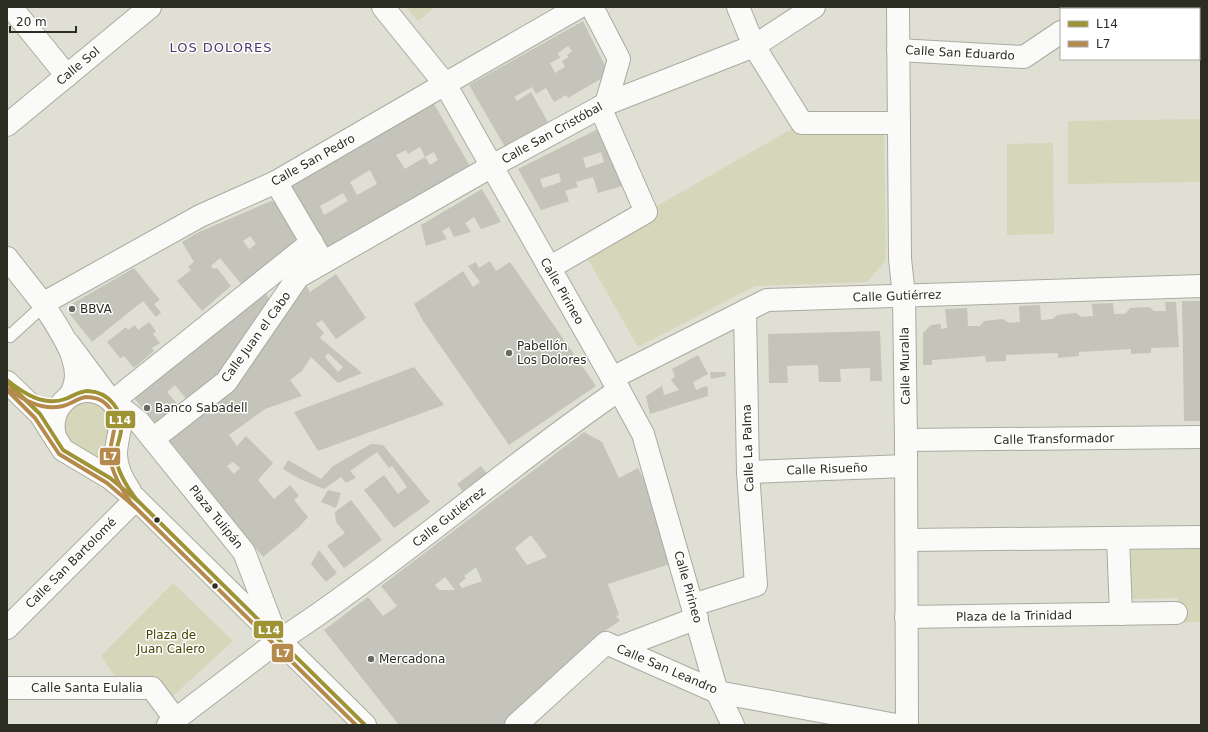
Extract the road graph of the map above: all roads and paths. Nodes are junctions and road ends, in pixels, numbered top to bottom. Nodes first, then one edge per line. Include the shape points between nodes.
1 (10, 7) edge
2 (150, 7) edge
3 (383, 7) edge
4 (579, 7) edge
5 (592, 7) edge
6 (738, 7) edge
7 (814, 7) edge
8 (898, 7) edge
9 (1060, 33) edge
10 (754, 46) junction
11 (898, 50) junction
12 (67, 76) junction
13 (445, 84) junction
14 (603, 105) junction
15 (899, 123) junction
16 (7, 126) edge
17 (492, 166) junction
18 (276, 182) junction
19 (312, 242) junction
20 (7, 260) edge
21 (324, 263) junction
22 (549, 268) junction
23 (298, 277) joint
24 (1201, 286) edge
25 (904, 296) junction
26 (44, 305) junction
27 (745, 311) junction
28 (7, 334) edge
29 (61, 335) junction
30 (7, 381) edge
31 (615, 384) junction
32 (68, 397) junction
33 (121, 408) junction
34 (1201, 437) edge
35 (119, 438) junction
36 (153, 439) junction
37 (906, 440) junction
38 (64, 449) junction
39 (906, 466) junction
40 (748, 472) junction
41 (136, 499) junction
42 (1201, 537) edge
43 (1118, 538) junction
44 (907, 540) junction
45 (695, 612) junction
46 (1176, 613) dead end
47 (1121, 614) junction
48 (906, 617) junction
49 (7, 628) edge
50 (278, 641) junction
51 (618, 648) junction
52 (7, 688) edge
53 (717, 692) junction
54 (172, 722) edge
55 (365, 725) edge
56 (516, 725) edge
57 (733, 725) edge
58 (896, 725) edge
59 (907, 725) edge

1 - 12 street
2 - 12 street, Calle Sol
3 - 13 street, Calle Pirineo
4 - 13 street, Calle San Pedro
5 - 14 street via 619,59
6 - 10 street
7 - 10 street, Calle San Cristóbal
8 - 11 street, Calle Muralla
9 - 11 street, Calle San Eduardo via 1024,57
10 - 14 street, Calle San Cristóbal
10 - 15 street via 802,123
11 - 15 street, Calle Muralla
12 - 16 street, Calle Sol
13 - 17 street, Calle Pirineo
13 - 18 street, Calle San Pedro
14 - 17 street, Calle San Cristóbal
14 - 22 street via 646,212
15 - 25 street, Calle Muralla via 900,260
17 - 21 street, Calle San Cristóbal
17 - 22 street, Calle Pirineo
18 - 19 street
18 - 26 street, Calle San Pedro via 200,216
19 - 21 street
19 - 33 street
20 - 26 street, Plaza Tulipán
21 - 23 street, Calle San Cristóbal
22 - 31 street, Calle Pirineo
23 - 36 street, Calle Juan el Cabo via 226,382
24 - 25 street, Calle Gutiérrez
25 - 27 street, Calle Gutiérrez via 767,300
25 - 37 street, Calle Muralla
26 - 28 lane via 10,336
26 - 29 street, Plaza Tulipán
27 - 31 street, Calle Gutiérrez
27 - 40 street, Calle La Palma
29 - 32 street, Plaza Tulipán via 74,365 75,384
29 - 33 street, Plaza Tulipán
30 - 32 street, Plaza Tulipán via 38,399 53,401
30 - 38 street, Plaza Tulipán via 40,414
31 - 45 street, Calle Pirineo via 643,434
31 - 50 street, Calle Gutiérrez via 563,429 433,529 310,622
32 - 33 street, Plaza Tulipán via 84,391 94,392 103,395
32 - 38 street, Plaza Tulipán via 59,406 54,417 53,432
33 - 35 street, Plaza Tulipán
33 - 36 street, Plaza Tulipán
34 - 37 street, Calle Transformador
35 - 38 street via 113,449 98,458 87,460
35 - 41 street, Plaza Tulipán via 117,464
36 - 50 street, Plaza Tulipán via 244,552
37 - 39 street, Calle Muralla
38 - 41 street, Plaza Tulipán via 110,478
39 - 40 street, Calle Risueño
39 - 44 street, Calle Muralla
40 - 45 street, Calle La Palma via 756,585
41 - 49 street, Calle San Bartolomé
41 - 50 street, Plaza Tulipán
42 - 43 street
43 - 44 street
43 - 47 street
44 - 48 street, Calle Muralla
45 - 51 street
45 - 53 street, Calle Pirineo
46 - 47 street, Plaza de la Trinidad
47 - 48 street, Plaza de la Trinidad
48 - 59 street, Calle Muralla
50 - 54 street, Calle Gutiérrez
50 - 55 street
51 - 53 street, Calle San Leandro
51 - 56 street, Calle San Leandro via 606,643
52 - 54 street, Calle Santa Eulalia via 152,688
53 - 57 street, Calle Pirineo
53 - 58 street, Calle San Leandro

